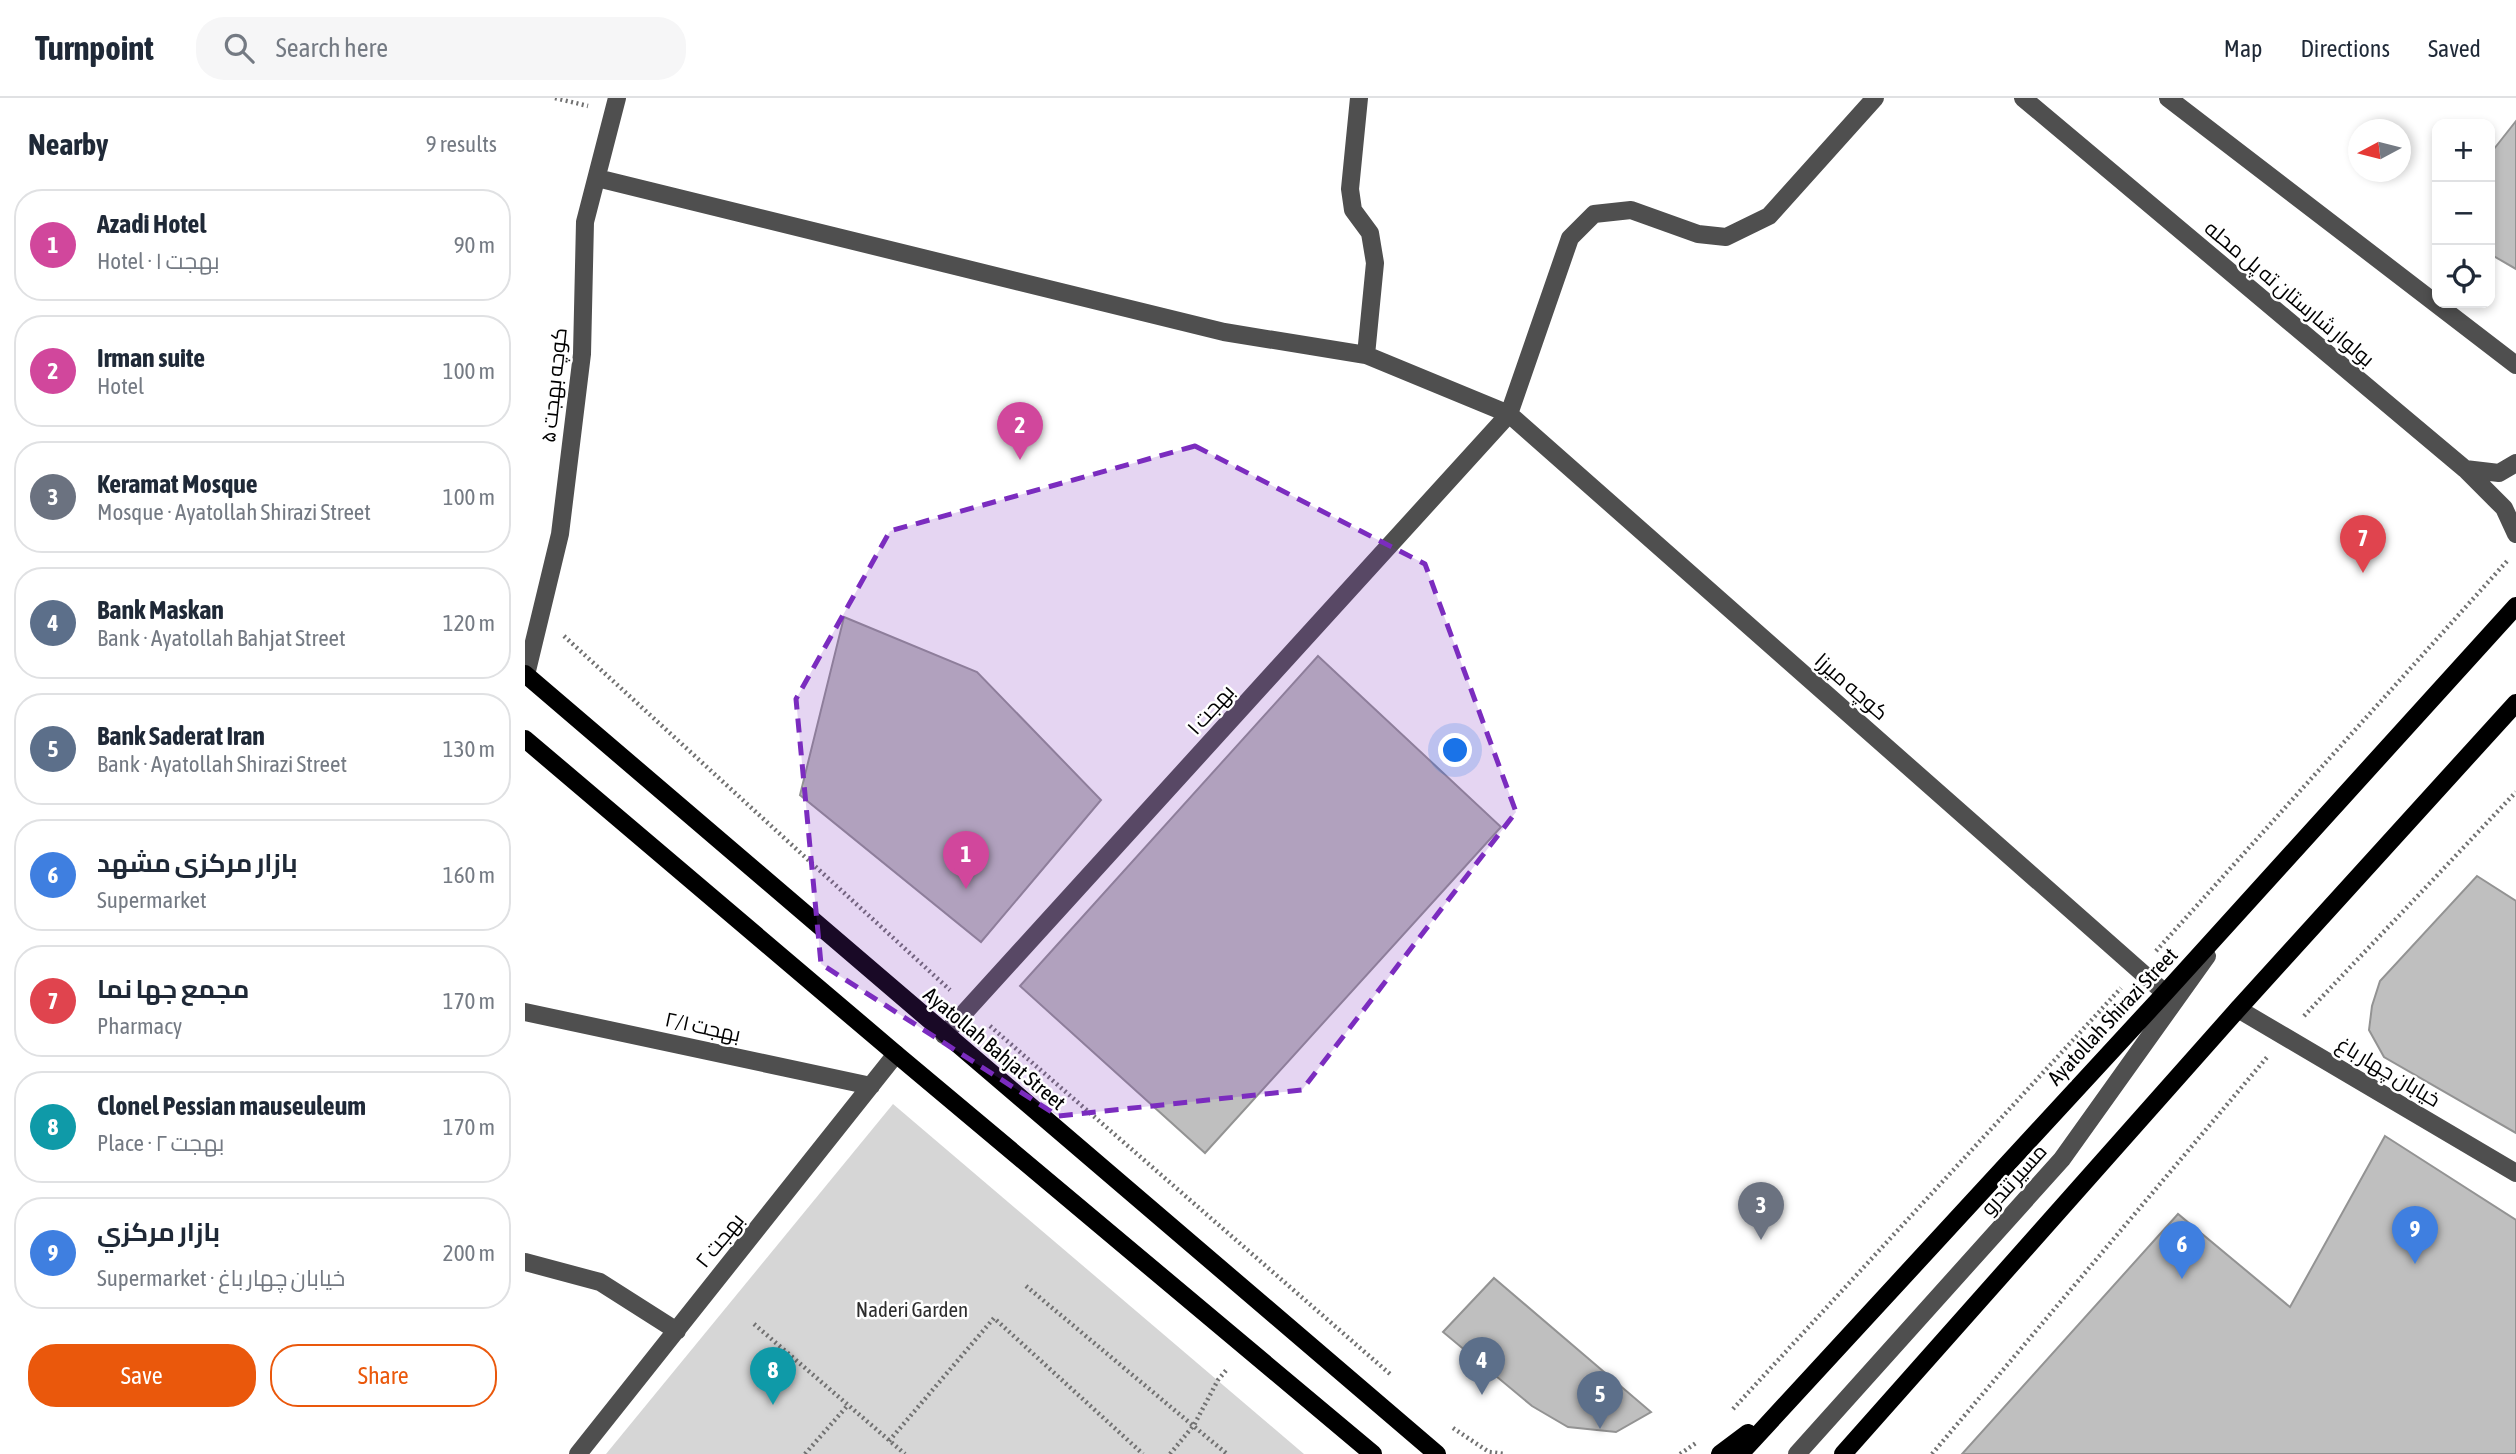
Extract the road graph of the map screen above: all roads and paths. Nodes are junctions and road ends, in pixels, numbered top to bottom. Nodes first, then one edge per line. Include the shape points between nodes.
1 (617, 98) edge
2 (1359, 98) edge
3 (1875, 98) edge
4 (2023, 98) edge
5 (2170, 98) edge
6 (597, 178) junction
7 (1366, 355) junction
8 (2515, 366) edge
9 (1509, 414) junction
10 (2516, 463) edge
11 (2465, 470) junction
12 (2516, 534) edge
13 (2516, 551) edge
14 (2516, 606) edge
15 (542, 615) junction
16 (525, 675) edge
17 (2516, 703) edge
18 (525, 739) edge
19 (2516, 792) edge
20 (2237, 913) junction
21 (2139, 970) junction
22 (2165, 993) junction
23 (969, 1007) junction
24 (2238, 1009) junction
25 (526, 1017) edge
26 (944, 1035) junction
27 (2285, 1036) junction
28 (896, 1054) junction
29 (871, 1086) junction
30 (2516, 1173) edge
31 (525, 1262) edge
32 (1026, 1286) dead end
33 (754, 1324) dead end
34 (677, 1331) junction
35 (1246, 1347) junction
36 (1400, 1382) dead end
37 (848, 1405) junction
38 (1782, 1408) junction
39 (1724, 1418) dead end
40 (1194, 1425) junction
41 (1453, 1428) dead end
42 (889, 1441) junction
43 (1697, 1441) dead end
44 (1848, 1450) edge
45 (578, 1454) edge
46 (805, 1454) edge
47 (905, 1454) edge
48 (1143, 1454) edge
49 (1170, 1454) edge
50 (1227, 1454) edge
51 (1373, 1454) edge
52 (1437, 1454) edge
53 (1504, 1454) edge
54 (1680, 1454) edge
55 (1720, 1454) edge
56 (1740, 1454) edge
57 (1797, 1454) edge
58 (1933, 1454) edge

1 - 6 street, کوچه بهجت ۵
2 - 7 street via 1350,189 1353,210 1370,233 1375,263
3 - 9 street via 1769,216 1726,237 1698,234 1631,211 1594,214 1570,238
4 - 11 street, بولوار شارستان ته پل محله
5 - 8 street
6 - 7 street, کوچه میرزا via 1224,332
6 - 15 street, کوچه بهجت ۵ via 585,222 582,354 560,534
7 - 9 street, کوچه میرزا
9 - 21 street, کوچه میرزا
9 - 23 street, بهجت ۱
10 - 11 street via 2499,473
11 - 12 street, بولوار شارستان ته پل محله via 2504,509
13 - 21 path
14 - 20 main road, Ayatollah Shirazi Street
15 - 16 street, کوچه بهجت ۵
15 - 23 path
16 - 26 main road, Ayatollah Bahjat Street
17 - 24 main road
18 - 28 main road
19 - 27 path
20 - 22 main road, Ayatollah Shirazi Street
20 - 57 street, مسیر تندرو via 2062,1159
21 - 22 street, کوچه میرزا
21 - 39 path
22 - 38 main road, Ayatollah Shirazi Street
23 - 26 street, بهجت ۱
23 - 36 path
24 - 27 street, خیابان چهار باغ
24 - 44 main road
25 - 29 street, بهجت ۲/۱
26 - 52 main road, Ayatollah Bahjat Street
27 - 30 street, خیابان چهار باغ
27 - 58 path
28 - 29 street, بهجت ۲
28 - 35 main road
29 - 34 street, بهجت ۲
31 - 34 street via 600,1282
32 - 40 path
33 - 37 path
34 - 45 street, بهجت ۲
35 - 40 path via 1218,1380
35 - 51 main road
37 - 42 path
37 - 46 path
38 - 55 main road
38 - 56 main road, Ayatollah Shirazi Street
40 - 49 path
40 - 50 path
41 - 53 path via 1489,1452
42 - 47 path
42 - 48 path via 994,1318
43 - 54 path

